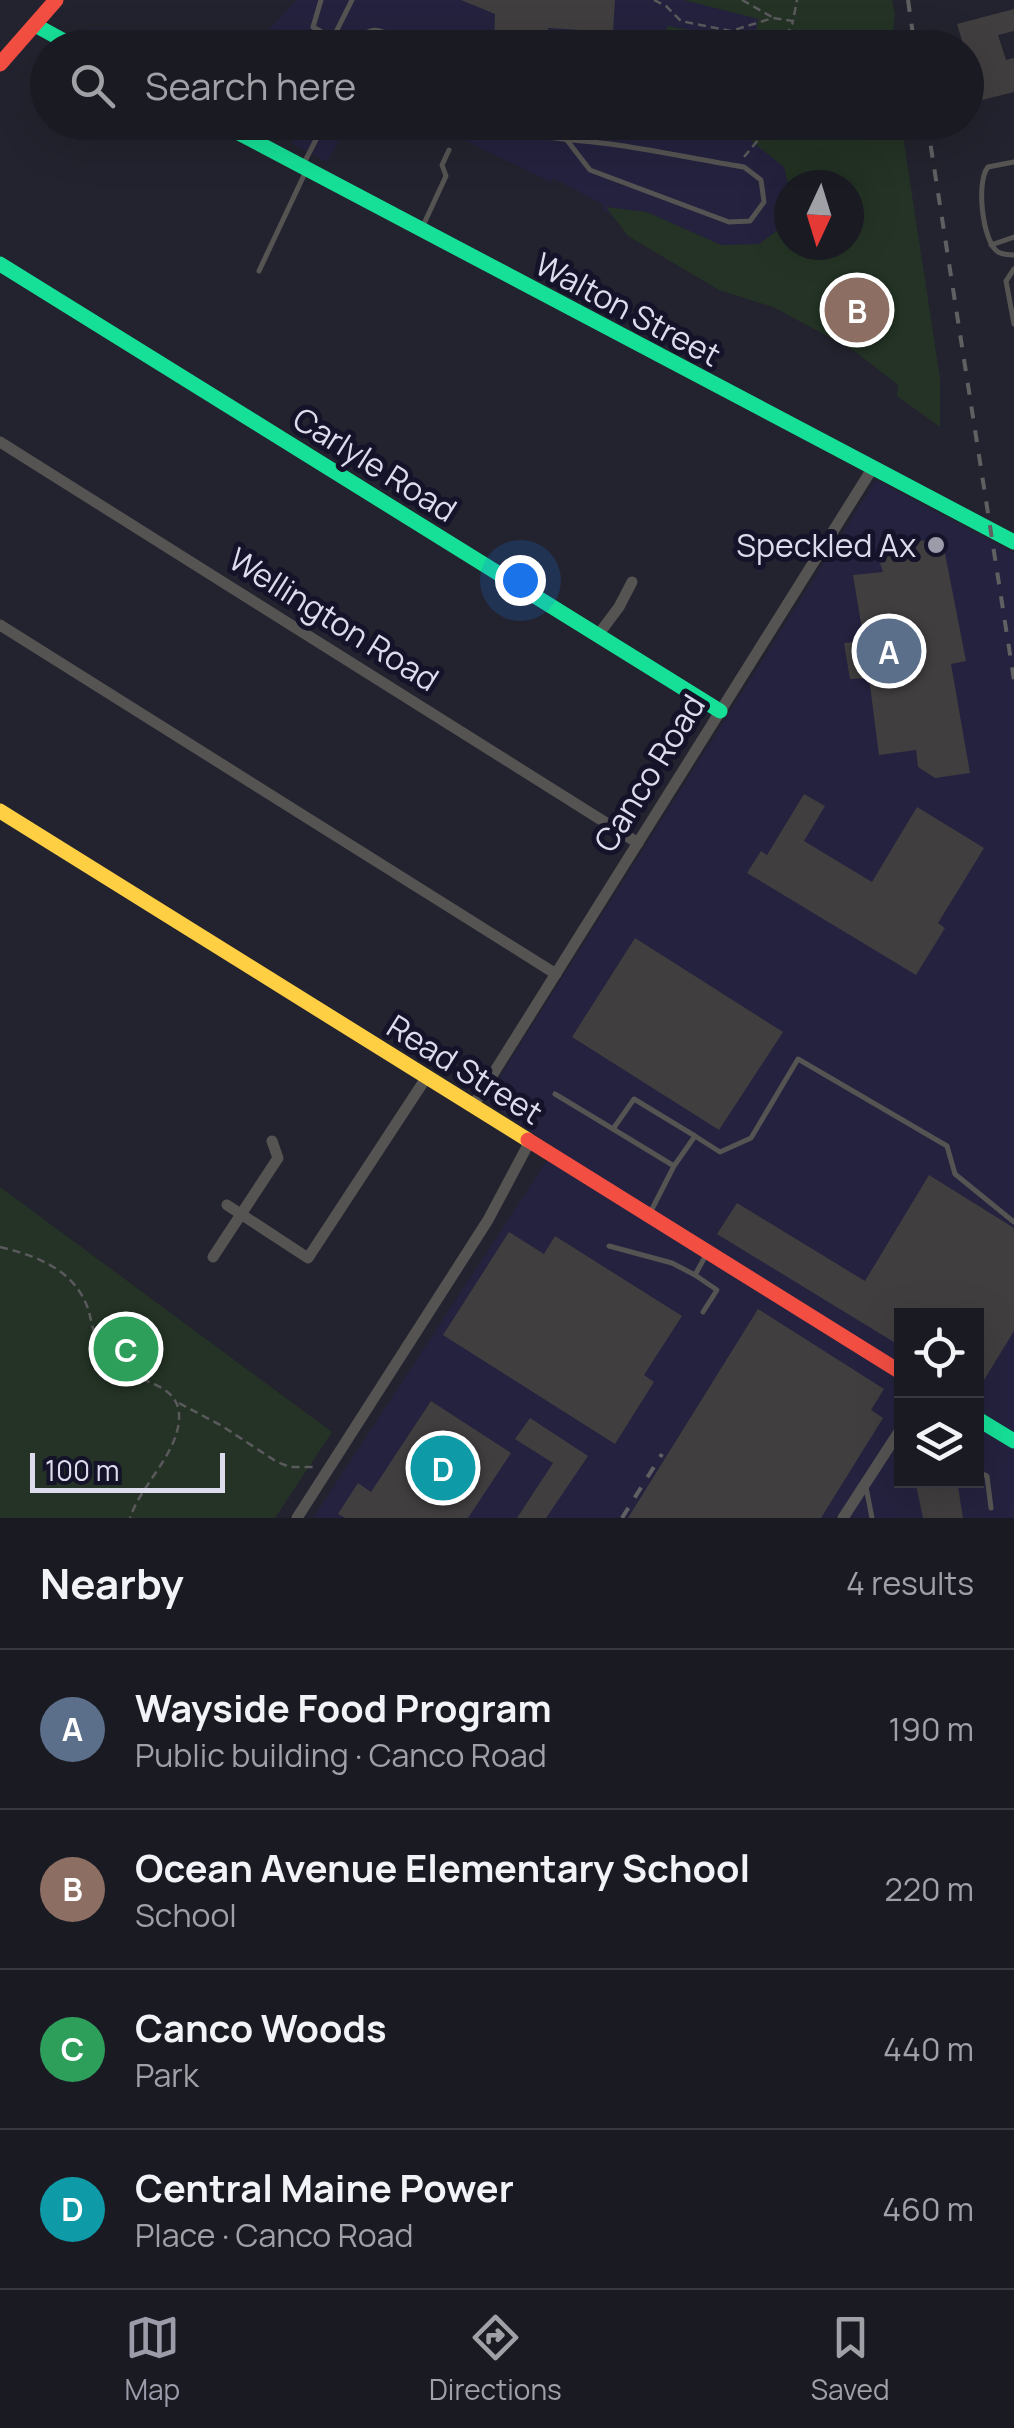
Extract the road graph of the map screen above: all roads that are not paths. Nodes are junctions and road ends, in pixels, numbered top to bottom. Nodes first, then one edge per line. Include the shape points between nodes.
1 (56, 0) edge
2 (321, 0) edge
3 (352, 0) edge
4 (35, 25) junction
5 (31, 30) edge
6 (44, 30) edge
7 (317, 30) edge
8 (337, 30) edge
9 (30, 31) edge
10 (0, 64) edge
11 (251, 140) edge
12 (317, 140) edge
13 (566, 140) joint
14 (449, 150) dead end
15 (1014, 162) edge
16 (304, 169) junction
17 (420, 230) junction
18 (1014, 238) edge
19 (991, 244) junction
20 (1014, 255) edge
21 (0, 264) edge
22 (1014, 269) edge
23 (259, 271) dead end
24 (1014, 324) edge
25 (0, 442) edge
26 (872, 469) junction
27 (1014, 542) edge
28 (632, 582) dead end
29 (0, 625) edge
30 (598, 635) junction
31 (720, 711) junction
32 (0, 811) edge
33 (638, 842) junction
34 (556, 974) junction
35 (426, 1078) junction
36 (555, 1094) dead end
37 (473, 1106) junction
38 (614, 1128) junction
39 (695, 1136) junction
40 (272, 1141) dead end
41 (530, 1141) junction
42 (674, 1166) junction
43 (227, 1205) dead end
44 (242, 1214) junction
45 (648, 1216) junction
46 (1014, 1222) edge
47 (609, 1246) dead end
48 (707, 1252) junction
49 (214, 1257) dead end
50 (694, 1275) junction
51 (703, 1312) dead end
52 (894, 1368) edge
53 (984, 1423) edge
54 (894, 1440) edge
55 (1014, 1441) edge
56 (984, 1475) edge
57 (865, 1481) junction
58 (992, 1508) dead end
59 (297, 1518) edge
60 (842, 1518) edge
61 (872, 1518) edge

1 - 4 street
2 - 7 lane
3 - 8 lane
4 - 5 street
4 - 6 street
9 - 10 street
11 - 16 street, Walton Street
12 - 16 lane
13 - 13 lane via 590,170 729,222 750,221 764,202 762,180 744,167
14 - 17 lane via 442,165 446,176
15 - 19 lane via 988,167 981,179
16 - 17 street, Walton Street
16 - 23 lane
17 - 26 street, Walton Street
18 - 19 lane
19 - 20 lane
21 - 30 street, Carlyle Road
22 - 24 lane via 1006,280
25 - 33 street, Wellington Road
26 - 27 street, Walton Street
26 - 31 street, Canco Road
28 - 30 street
29 - 34 street
30 - 31 street, Carlyle Road
31 - 33 street, Canco Road
32 - 35 street, Read Street
33 - 34 street, Canco Road
34 - 37 street, Canco Road
35 - 37 street, Read Street
35 - 44 street via 308,1258
36 - 38 lane
37 - 41 street, Read Street
38 - 39 lane via 634,1099
38 - 42 lane
39 - 42 lane
39 - 46 lane via 720,1152 751,1138 798,1060 947,1146 955,1174
40 - 44 street via 278,1158
41 - 45 street, Read Street
41 - 59 street via 488,1220
42 - 45 lane
43 - 44 street
44 - 49 street
45 - 48 street, Read Street
47 - 50 lane
48 - 50 lane
48 - 52 street, Read Street
50 - 51 lane via 718,1290
53 - 55 street
54 - 57 street
56 - 58 lane
57 - 60 street
57 - 61 lane

